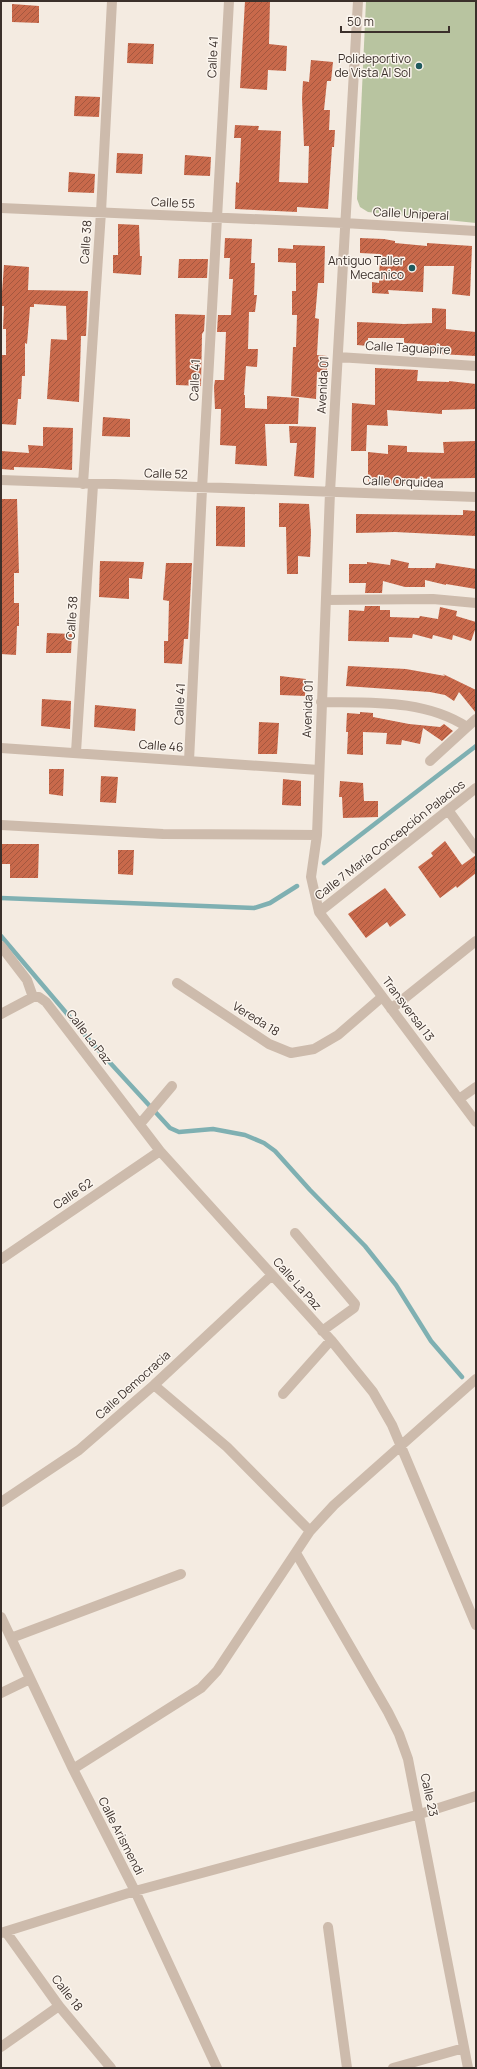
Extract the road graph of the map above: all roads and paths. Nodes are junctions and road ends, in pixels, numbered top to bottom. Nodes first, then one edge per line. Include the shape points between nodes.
1 (112, 1) edge
2 (229, 1) edge
3 (358, 1) edge
4 (1, 208) edge
5 (101, 212) junction
6 (218, 218) junction
7 (344, 223) junction
8 (476, 231) edge
9 (338, 357) junction
10 (476, 366) edge
11 (1, 480) edge
12 (88, 484) junction
13 (202, 488) junction
14 (330, 492) junction
15 (476, 497) edge
16 (326, 600) junction
17 (476, 603) edge
18 (321, 702) junction
19 (476, 719) edge
20 (468, 727) junction
21 (1, 748) edge
22 (76, 752) junction
23 (190, 761) junction
24 (430, 761) dead end
25 (319, 770) junction
26 (476, 788) edge
27 (448, 810) junction
28 (1, 825) edge
29 (317, 834) junction
30 (476, 849) edge
31 (319, 912) junction
32 (476, 941) edge
33 (1, 946) edge
34 (177, 983) dead end
35 (36, 997) junction
36 (382, 997) junction
37 (392, 1009) junction
38 (1, 1014) edge
39 (172, 1086) dead end
40 (476, 1087) edge
41 (459, 1099) junction
42 (476, 1122) edge
43 (140, 1124) junction
44 (160, 1151) junction
45 (295, 1233) dead end
46 (1, 1259) edge
47 (272, 1275) junction
48 (322, 1331) junction
49 (331, 1340) junction
50 (476, 1379) edge
51 (154, 1385) junction
52 (283, 1394) dead end
53 (400, 1447) junction
54 (1, 1502) edge
55 (310, 1531) junction
56 (296, 1553) junction
57 (181, 1574) dead end
58 (1, 1616) edge
59 (476, 1625) edge
60 (11, 1638) junction
61 (30, 1679) junction
62 (1, 1693) edge
63 (73, 1769) junction
64 (476, 1796) edge
65 (420, 1814) junction
66 (135, 1891) junction
67 (328, 1927) dead end
68 (3, 1932) edge
69 (59, 2006) junction
70 (1, 2047) edge
71 (464, 2048) junction
72 (111, 2068) edge
73 (217, 2068) edge
74 (347, 2068) edge
75 (393, 2068) edge
76 (468, 2068) edge

1 - 5 street, Calle 38
2 - 6 street, Calle 41
3 - 7 street, Avenida 01
4 - 5 street, Calle 55
5 - 6 street, Calle 55
5 - 12 street, Calle 38
6 - 7 street, Calle 55
6 - 13 street, Calle 41
7 - 8 street, Calle Uniperal
7 - 9 street, Avenida 01
9 - 10 street, Calle Taguapire
9 - 14 street, Avenida 01
11 - 12 street, Calle 52
12 - 13 street, Calle 52
12 - 22 street, Calle 38
13 - 14 street, Calle 52
13 - 23 street, Calle 41
14 - 15 street, Calle Orquidea
14 - 16 street, Avenida 01
16 - 17 street via 433,599
16 - 18 street, Avenida 01
18 - 20 street via 403,704 430,709
18 - 25 street, Avenida 01
19 - 20 street
20 - 24 street
21 - 22 street, Calle 46
22 - 23 street, Calle 46
23 - 25 street, Calle 46
25 - 29 street, Avenida 01
26 - 27 street, Calle 7 María Concepción Palacios
27 - 30 street
27 - 31 street, Calle 7 María Concepción Palacios
28 - 29 street via 149,833
29 - 31 street, Avenida 01 via 311,877
31 - 36 street, Transversal 13
32 - 37 street
33 - 35 street via 27,980
34 - 36 street, Vereda 18 via 269,1044 290,1053 314,1049 338,1035
35 - 38 street
35 - 43 street, Calle La Paz via 46,1002
36 - 37 street, Transversal 13
37 - 41 street, Transversal 13
39 - 43 street
40 - 41 street
41 - 42 street, Transversal 13
43 - 44 street, Calle La Paz
44 - 46 street, Calle 62
44 - 47 street, Calle La Paz
45 - 48 street via 355,1304 354,1308
47 - 48 street, Calle La Paz
47 - 51 street, Calle Democracia
48 - 49 street, Calle La Paz
49 - 52 street
49 - 53 street, Calle La Paz via 373,1392 392,1425
50 - 53 street
51 - 54 street, Calle Democracia via 80,1450
51 - 55 street via 227,1447
53 - 55 street via 334,1505
53 - 59 street, Calle La Paz
55 - 56 street
56 - 63 street via 217,1671 201,1688
56 - 65 street, Calle 23 via 399,1734 408,1759
57 - 60 street
58 - 60 street, Calle Arismendi
60 - 61 street, Calle Arismendi
61 - 62 street
61 - 63 street, Calle Arismendi
63 - 66 street, Calle Arismendi
64 - 65 street
65 - 66 street
65 - 71 street, Calle 23
66 - 68 street
66 - 73 street, Calle Arismendi
67 - 74 street
68 - 69 street, Calle 18
69 - 70 street
69 - 72 street, Calle 18
71 - 75 street
71 - 76 street, Calle 23

